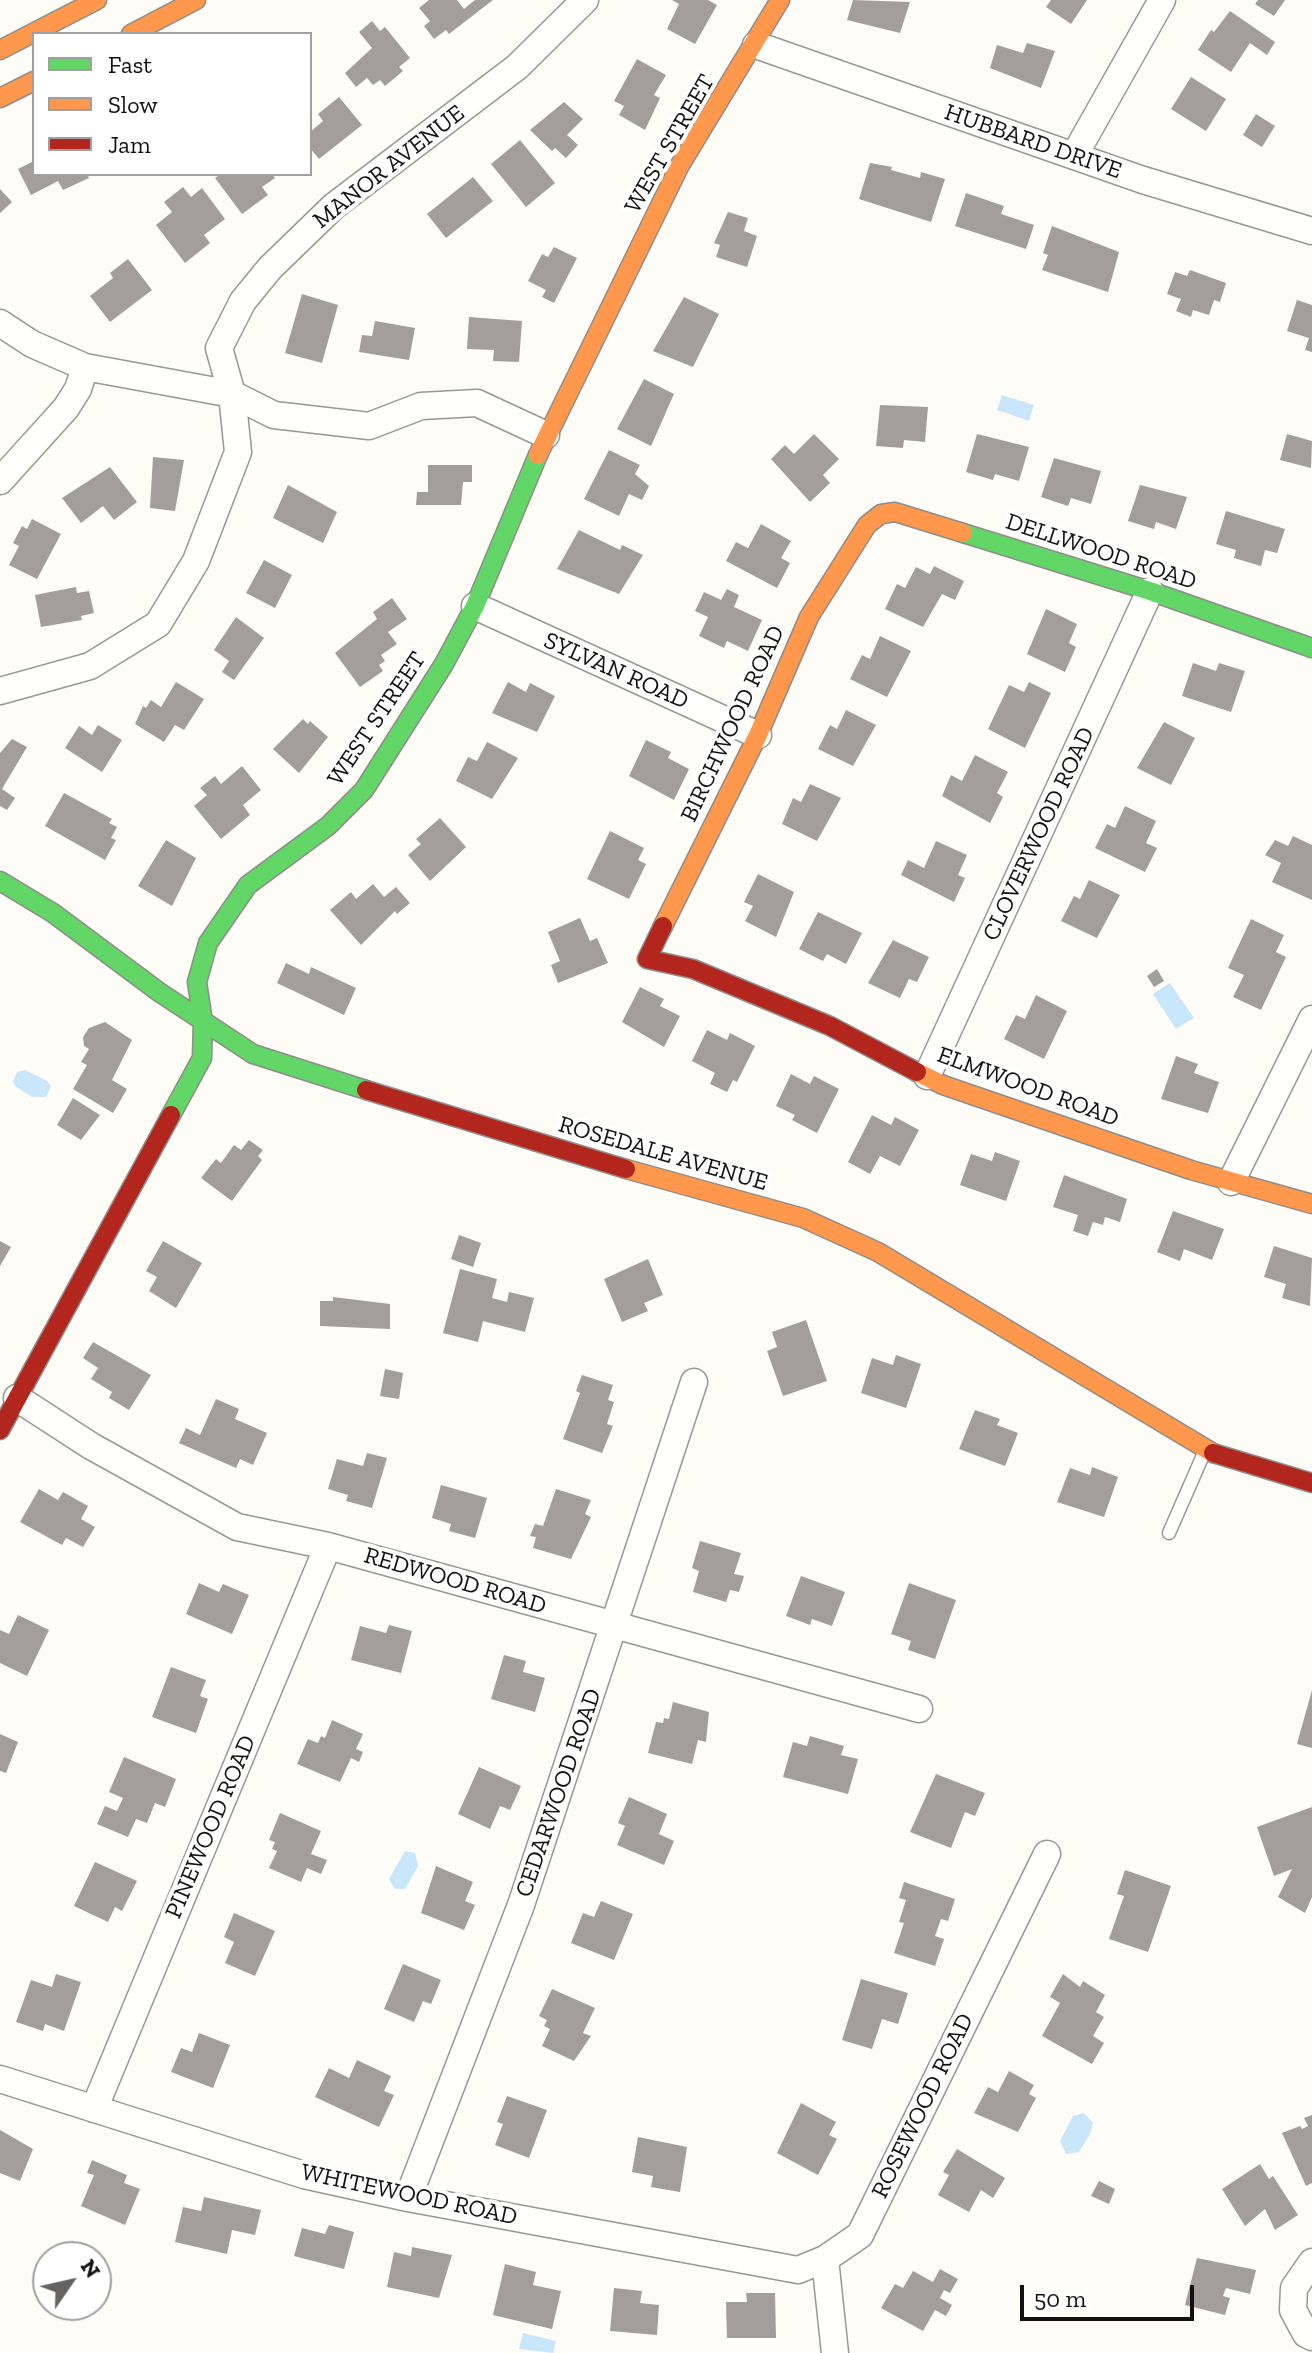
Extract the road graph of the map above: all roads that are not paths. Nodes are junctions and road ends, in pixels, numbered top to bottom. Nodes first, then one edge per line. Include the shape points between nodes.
1 (97, 0) edge
2 (196, 0) edge
3 (585, 0) edge
4 (780, 0) edge
5 (1162, 0) edge
6 (32, 32) edge
7 (33, 32) edge
8 (135, 32) edge
9 (756, 45) junction
10 (1, 48) edge
11 (19, 88) edge
12 (1074, 156) junction
13 (1312, 231) edge
14 (0, 323) edge
15 (85, 367) junction
16 (232, 394) junction
17 (546, 435) junction
18 (0, 481) edge
19 (875, 518) joint
20 (1150, 591) junction
21 (475, 606) junction
22 (1312, 648) edge
23 (0, 691) edge
24 (758, 735) junction
25 (0, 881) edge
26 (647, 959) joint
27 (1312, 1019) edge
28 (203, 1022) junction
29 (927, 1076) junction
30 (1231, 1182) junction
31 (1312, 1204) edge
32 (694, 1382) dead end
33 (17, 1398) junction
34 (0, 1430) edge
35 (1205, 1450) junction
36 (1312, 1483) edge
37 (1169, 1533) dead end
38 (328, 1546) junction
39 (616, 1626) junction
40 (919, 1709) dead end
41 (1047, 1854) dead end
42 (0, 2079) edge
43 (94, 2109) junction
44 (408, 2198) junction
45 (825, 2259) junction
46 (1312, 2262) edge
47 (1312, 2337) edge
48 (835, 2353) edge

1 - 7 street
2 - 8 street
3 - 16 street, MANOR AVENUE via 517,67 334,206 270,268 243,301 219,348
4 - 9 street, WEST STREET
5 - 12 street
6 - 10 street
9 - 12 street, HUBBARD DRIVE
9 - 17 street, WEST STREET via 680,165
10 - 11 street
12 - 13 street, HUBBARD DRIVE
14 - 15 street
15 - 16 street
15 - 18 street via 66,408
16 - 17 street via 274,415 369,426 421,406 477,403
16 - 23 street, MANOR AVENUE via 238,452 196,561 170,610 129,645 90,666
17 - 21 street, WEST STREET
19 - 20 street, DELLWOOD ROAD via 895,512
19 - 24 street, BIRCHWOOD ROAD via 809,617
20 - 22 street, DELLWOOD ROAD
20 - 29 street, CLOVERWOOD ROAD
21 - 24 street, SYLVAN ROAD
21 - 28 street, WEST STREET via 364,790 328,826 248,885 227,911 208,943 197,982
24 - 26 street, BIRCHWOOD ROAD
25 - 28 street, ROSEDALE AVENUE
26 - 29 street, ELMWOOD ROAD via 693,969 816,1020
27 - 30 street
28 - 33 street, WEST STREET via 202,1058
28 - 35 street, ROSEDALE AVENUE via 253,1054 521,1139 803,1218 878,1252
29 - 30 street, ELMWOOD ROAD
30 - 31 street, ELMWOOD ROAD
32 - 39 street, CEDARWOOD ROAD
33 - 34 street, WEST STREET
33 - 38 street, REDWOOD ROAD via 237,1527
35 - 36 street, ROSEDALE AVENUE
35 - 37 lane
38 - 39 street, REDWOOD ROAD
38 - 43 street, PINEWOOD ROAD
39 - 40 street, REDWOOD ROAD
39 - 44 street, CEDARWOOD ROAD via 521,1905
41 - 45 street, ROSEWOOD ROAD via 860,2235
42 - 43 street, WHITEWOOD ROAD
43 - 44 street, WHITEWOOD ROAD via 304,2175
44 - 45 street, WHITEWOOD ROAD via 798,2270
45 - 48 street
46 - 47 street via 1294,2288 1293,2310

